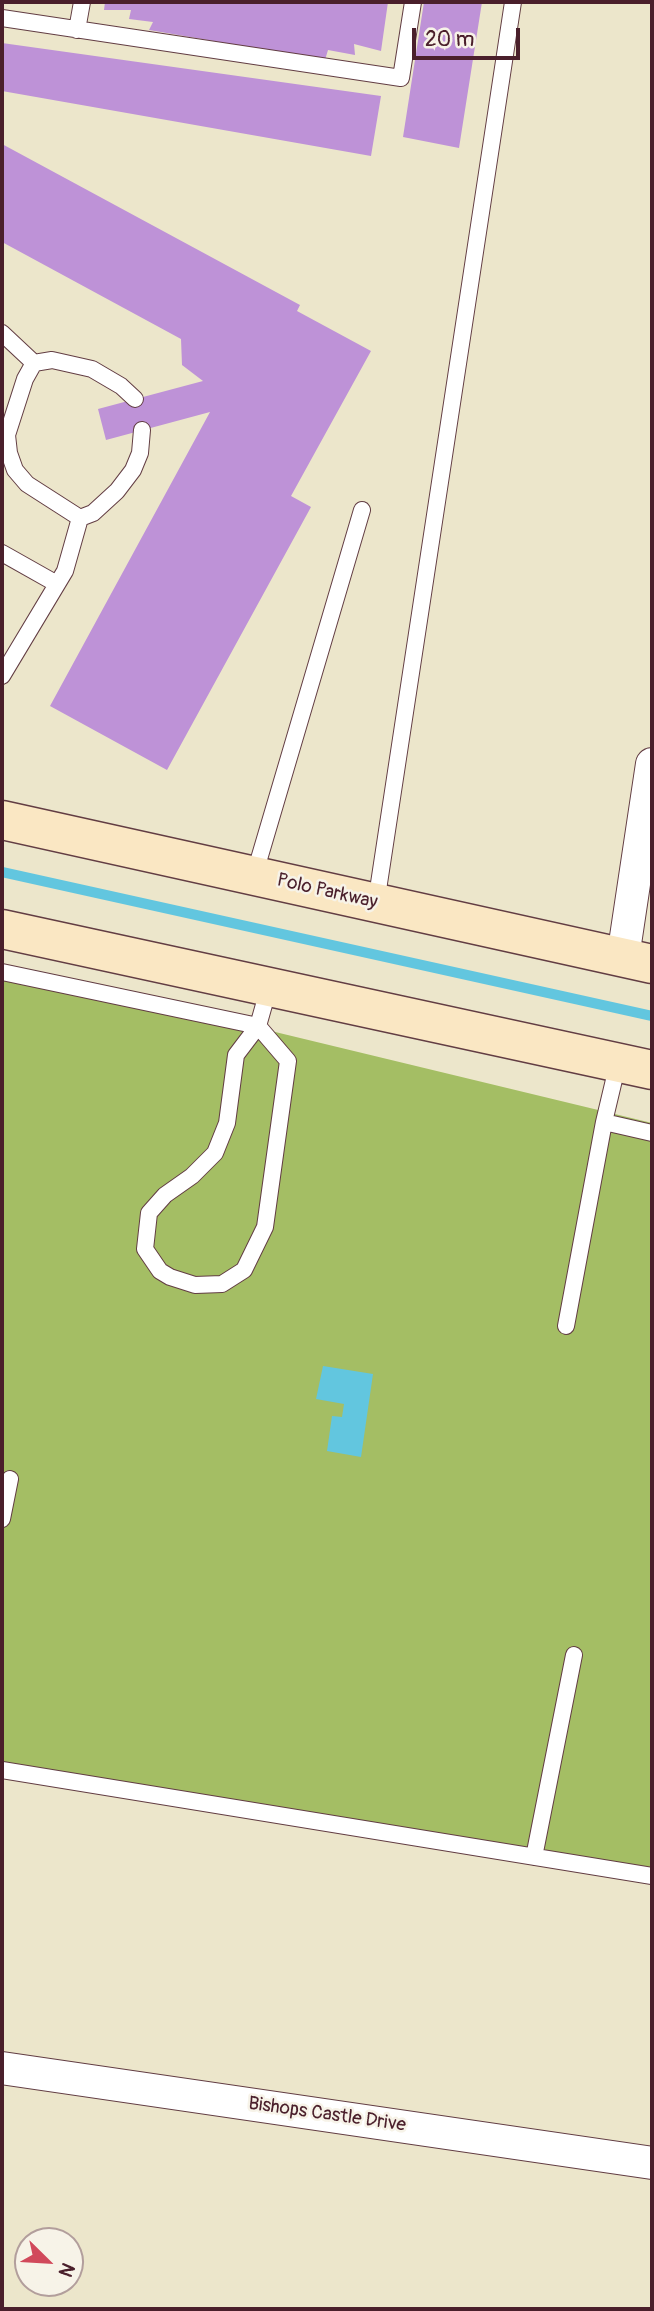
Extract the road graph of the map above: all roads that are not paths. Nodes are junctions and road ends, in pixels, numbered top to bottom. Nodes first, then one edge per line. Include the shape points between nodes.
1 (82, 2) edge
2 (412, 2) edge
3 (513, 2) edge
4 (2, 18) edge
5 (77, 30) junction
6 (2, 333) edge
7 (34, 363) junction
8 (135, 399) dead end
9 (142, 430) dead end
10 (362, 509) dead end
11 (80, 518) junction
12 (2, 553) edge
13 (57, 584) junction
14 (2, 676) edge
15 (652, 764) edge
16 (2, 820) edge
17 (254, 876) junction
18 (376, 903) junction
19 (2, 929) edge
20 (638, 961) edge
21 (2, 972) edge
22 (269, 987) junction
23 (258, 1026) junction
24 (635, 1066) edge
25 (604, 1122) junction
26 (652, 1133) edge
27 (566, 1326) dead end
28 (10, 1479) dead end
29 (2, 1519) edge
30 (574, 1655) dead end
31 (2, 1770) edge
32 (534, 1857) junction
33 (652, 1876) edge
34 (2, 2068) edge
35 (652, 2163) edge

1 - 5 lane
2 - 5 lane via 401,78
3 - 18 lane
4 - 5 lane
6 - 7 lane
7 - 8 lane via 52,360 92,369
7 - 11 lane via 13,416 9,453 27,484
9 - 11 lane via 133,470 93,513
10 - 17 lane
11 - 13 lane
12 - 13 lane
13 - 14 lane
15 - 20 street
16 - 17 street, Polo Parkway
17 - 18 street, Polo Parkway
18 - 20 street, Polo Parkway
19 - 22 street
21 - 23 lane
22 - 23 lane
22 - 24 street
23 - 23 lane via 236,1055 227,1123 215,1153 149,1213 145,1249 160,1271 194,1286 222,1284 244,1270 265,1227 288,1061
24 - 25 lane
25 - 26 lane
25 - 27 lane
28 - 29 lane
30 - 32 lane
31 - 32 lane
32 - 33 lane
34 - 35 street, Bishops Castle Drive

